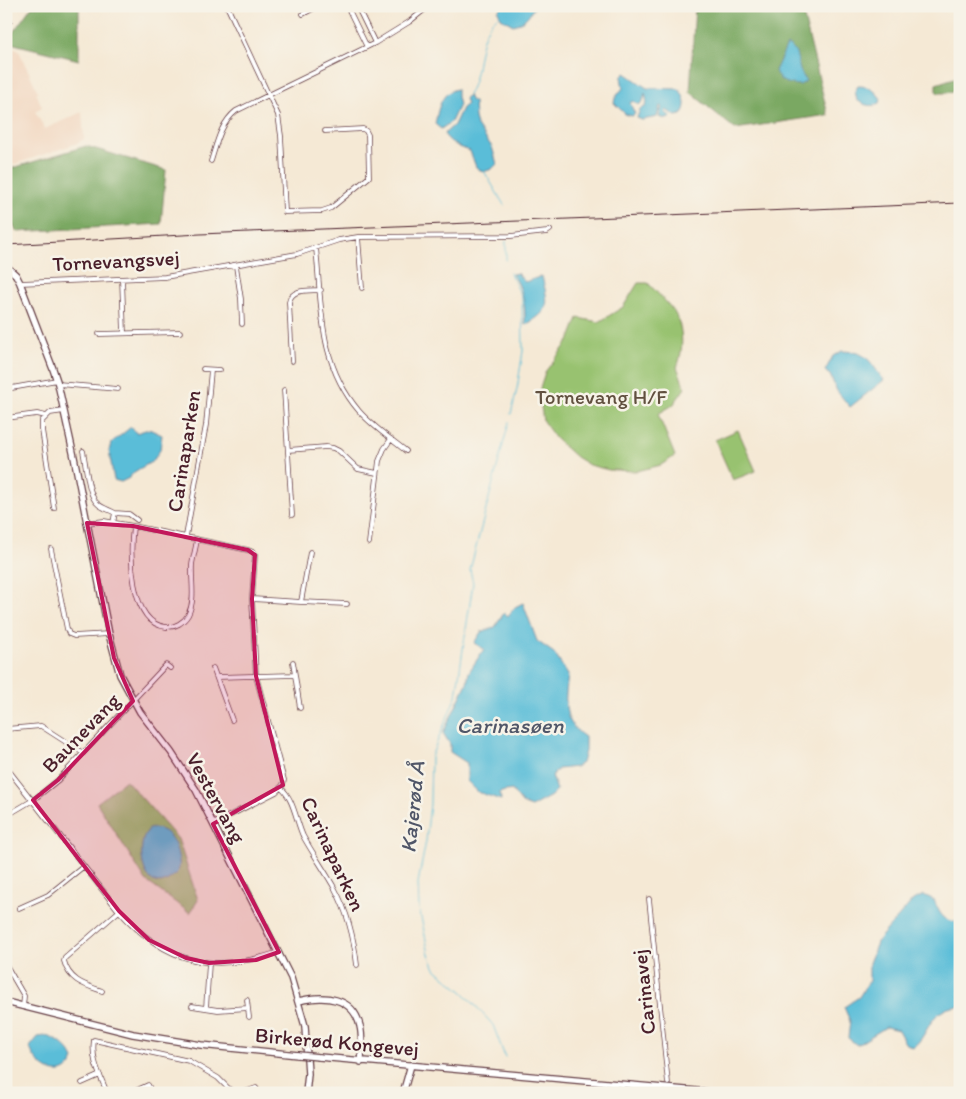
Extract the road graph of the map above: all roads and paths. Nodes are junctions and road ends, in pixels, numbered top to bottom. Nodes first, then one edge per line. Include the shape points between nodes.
1 (227, 6) edge
2 (318, 6) edge
3 (347, 6) edge
4 (357, 6) edge
5 (429, 6) edge
6 (303, 14) dead end
7 (375, 43) junction
8 (367, 47) junction
9 (269, 94) junction
10 (325, 131) dead end
11 (211, 161) dead end
12 (550, 230) dead end
13 (358, 237) junction
14 (316, 248) junction
15 (6, 266) edge
16 (236, 266) junction
17 (122, 279) junction
18 (20, 283) junction
19 (362, 288) dead end
20 (320, 290) junction
21 (242, 324) dead end
22 (180, 332) dead end
23 (124, 333) junction
24 (99, 334) dead end
25 (292, 361) dead end
26 (203, 370) dead end
27 (211, 370) junction
28 (220, 370) dead end
29 (57, 382) junction
30 (6, 389) edge
31 (118, 389) dead end
32 (284, 390) dead end
33 (64, 411) junction
34 (46, 416) junction
35 (6, 418) edge
36 (391, 439) junction
37 (288, 450) junction
38 (83, 451) dead end
39 (406, 451) dead end
40 (377, 473) junction
41 (54, 508) dead end
42 (115, 513) junction
43 (292, 515) dead end
44 (137, 520) dead end
45 (87, 523) junction
46 (113, 523) junction
47 (133, 526) junction
48 (186, 536) junction
49 (197, 539) junction
50 (369, 543) dead end
51 (51, 549) dead end
52 (310, 552) dead end
53 (252, 599) junction
54 (301, 602) junction
55 (347, 604) dead end
56 (109, 634) junction
57 (294, 662) dead end
58 (170, 668) dead end
59 (213, 668) dead end
60 (295, 675) junction
61 (256, 676) junction
62 (217, 677) junction
63 (133, 701) junction
64 (300, 708) dead end
65 (232, 720) dead end
66 (6, 729) edge
67 (83, 754) junction
68 (6, 766) edge
69 (281, 788) junction
70 (33, 800) junction
71 (6, 816) edge
72 (213, 824) junction
73 (84, 866) junction
74 (649, 899) dead end
75 (19, 908) dead end
76 (119, 911) junction
77 (279, 952) junction
78 (209, 963) junction
79 (6, 965) edge
80 (357, 965) dead end
81 (102, 991) dead end
82 (247, 1000) dead end
83 (299, 1001) junction
84 (6, 1002) edge
85 (192, 1006) dead end
86 (24, 1007) junction
87 (206, 1008) junction
88 (248, 1008) junction
89 (249, 1017) dead end
90 (361, 1062) junction
91 (411, 1065) junction
92 (100, 1075) junction
93 (82, 1084) dead end
94 (668, 1086) junction
95 (107, 1093) edge
96 (131, 1093) edge
97 (152, 1093) edge
98 (232, 1093) edge
99 (242, 1093) edge
100 (259, 1093) edge
101 (306, 1093) edge
102 (403, 1093) edge
103 (719, 1093) edge

1 - 9 street
2 - 6 street
3 - 8 street
4 - 7 street
5 - 7 street
7 - 8 street
8 - 9 street
9 - 10 street via 278,115 281,136 284,212 331,208 369,177 366,131
9 - 11 street via 236,110 228,118
12 - 13 street, Tornevangsvej via 511,236
13 - 14 street, Tornevangsvej
13 - 19 street
14 - 16 street, Tornevangsvej
14 - 20 street
15 - 18 street
16 - 17 street, Tornevangsvej via 165,277
16 - 21 street
17 - 18 street, Tornevangsvej
17 - 23 street
18 - 29 street, Vestervang
20 - 25 street via 296,292 290,297
20 - 36 street via 324,336 334,370 350,400
22 - 23 street
23 - 24 street
26 - 27 street, Carinaparken
27 - 28 street, Carinaparken
27 - 48 street, Carinaparken via 206,425
29 - 30 street
29 - 31 street
29 - 33 street, Vestervang
32 - 37 street
33 - 34 street
33 - 45 street, Vestervang
34 - 35 street
34 - 41 street via 42,430
36 - 39 street
36 - 40 street via 380,455
37 - 40 street via 333,448 358,469
37 - 43 street
38 - 42 street, Carinaparken via 95,501
40 - 50 street
42 - 44 street, Carinaparken via 129,514
42 - 46 street
45 - 46 street, Carinaparken
45 - 56 street, Vestervang
46 - 47 street, Carinaparken
47 - 48 street, Carinaparken
47 - 49 street via 130,548 137,593 147,616 165,627 174,626 188,616
48 - 49 street, Carinaparken
49 - 53 street, Carinaparken via 253,552 256,559
51 - 56 street via 69,634
52 - 54 street
53 - 54 street
53 - 61 street, Carinaparken
54 - 55 street
56 - 63 street, Vestervang via 120,675
57 - 60 street
58 - 63 street, Baunevang via 166,664
59 - 62 street
60 - 61 street
60 - 64 street
61 - 62 street
61 - 69 street, Carinaparken via 284,780
62 - 65 street
63 - 67 street, Baunevang
63 - 72 street, Vestervang via 196,790
66 - 67 street via 41,726
67 - 70 street, Baunevang
68 - 70 street
69 - 72 street, Carinaparken
69 - 80 street, Carinaparken via 289,796 297,823 342,904
70 - 71 street, Baunevang
70 - 73 street
72 - 77 street, Vestervang
73 - 75 street via 48,895
73 - 76 street
74 - 94 street, Carinavej
76 - 78 street via 134,928 167,951
76 - 81 street via 64,961 72,977 80,984
77 - 78 street via 256,960
77 - 83 street, Vestervang
78 - 87 street
79 - 86 street via 24,996
82 - 88 street
83 - 90 street via 329,997 346,1004 361,1026
83 - 101 street, Vestervang via 306,1036
84 - 86 street, Birkerød Kongevej
85 - 87 street
86 - 90 street, Birkerød Kongevej, bridge via 134,1034 201,1045
87 - 88 street
88 - 89 street
90 - 91 street, Birkerød Kongevej
91 - 94 street, Birkerød Kongevej
91 - 102 street
92 - 93 street
92 - 95 street
92 - 98 street via 93,1059 94,1040 190,1061 212,1074
94 - 103 street, Birkerød Kongevej
96 - 97 street via 148,1085
99 - 100 street via 256,1088

